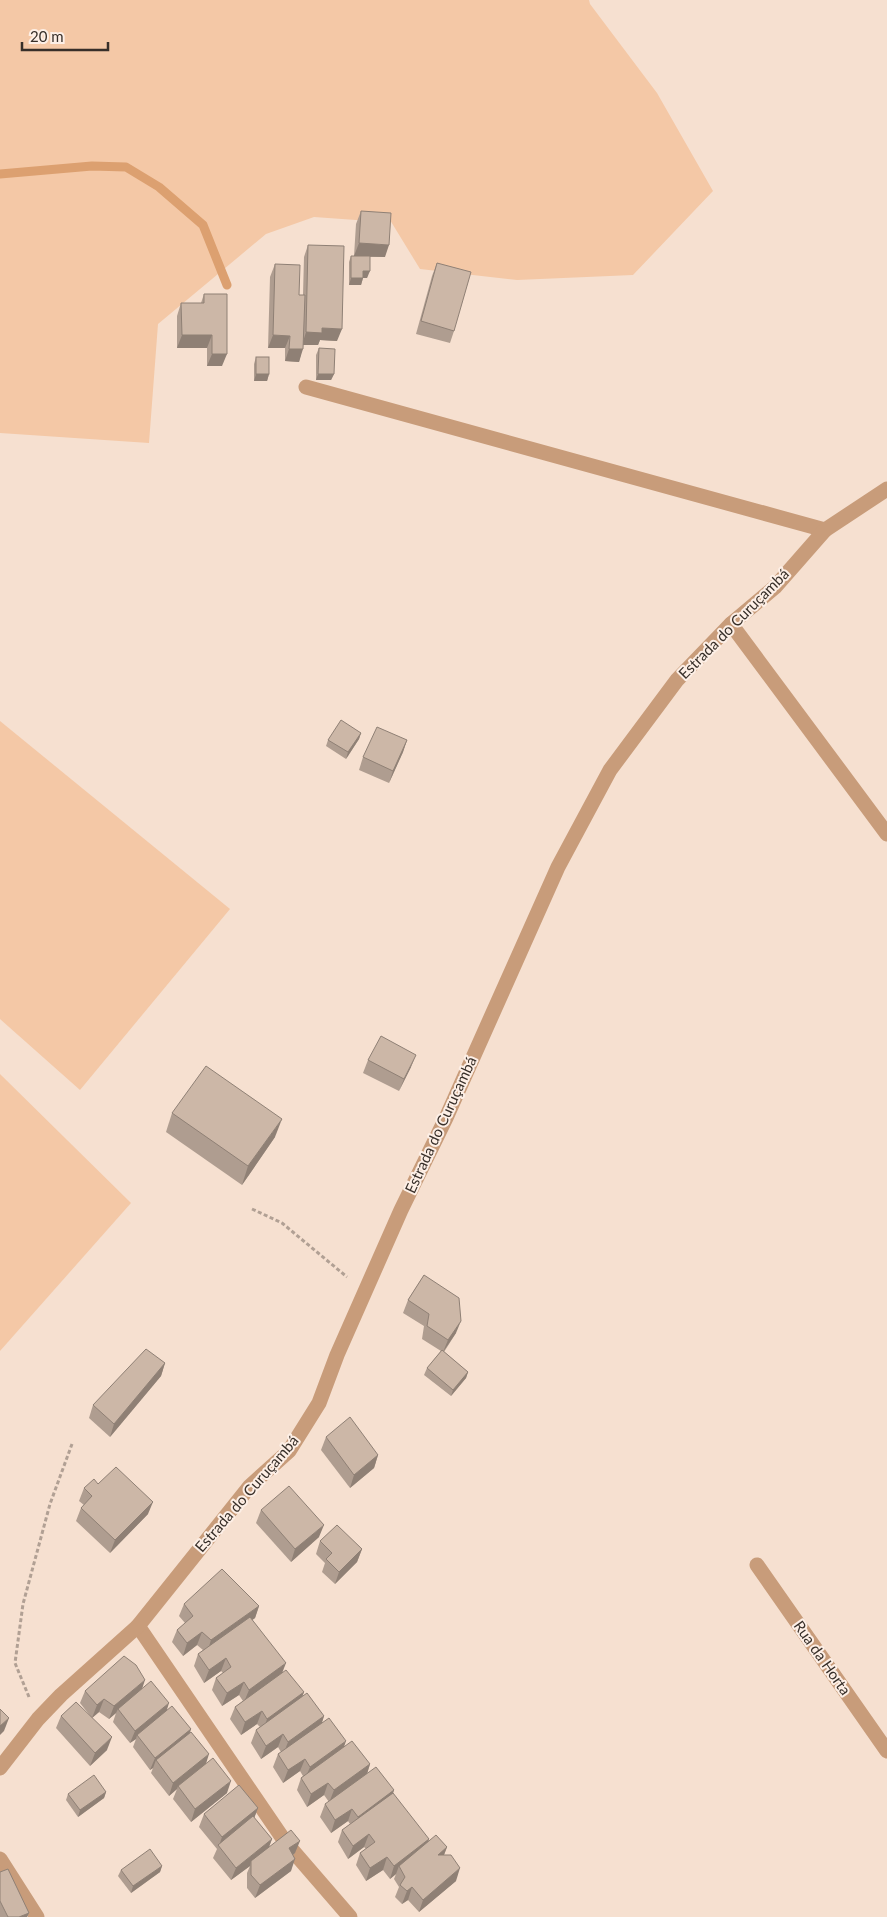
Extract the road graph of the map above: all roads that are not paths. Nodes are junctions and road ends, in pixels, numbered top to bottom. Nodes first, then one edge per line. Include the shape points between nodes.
1 (306, 387) dead end
2 (887, 489) edge
3 (826, 530) junction
4 (731, 624) junction
5 (887, 834) edge
6 (757, 1565) dead end
7 (138, 1626) junction
8 (887, 1751) edge
9 (0, 1768) edge
10 (0, 1859) edge
11 (37, 1917) edge
12 (350, 1917) edge

1 - 3 street
2 - 3 street, Estrada do Curuçambá
3 - 4 street, Estrada do Curuçambá via 775,587
4 - 5 street
4 - 7 street, Estrada do Curuçambá via 677,680 610,770 558,867 365,1291 319,1403 289,1450 250,1486
6 - 8 street, Rua da Horta
7 - 9 street, Estrada do Curuçambá via 61,1695
7 - 12 street via 286,1843
10 - 11 street

